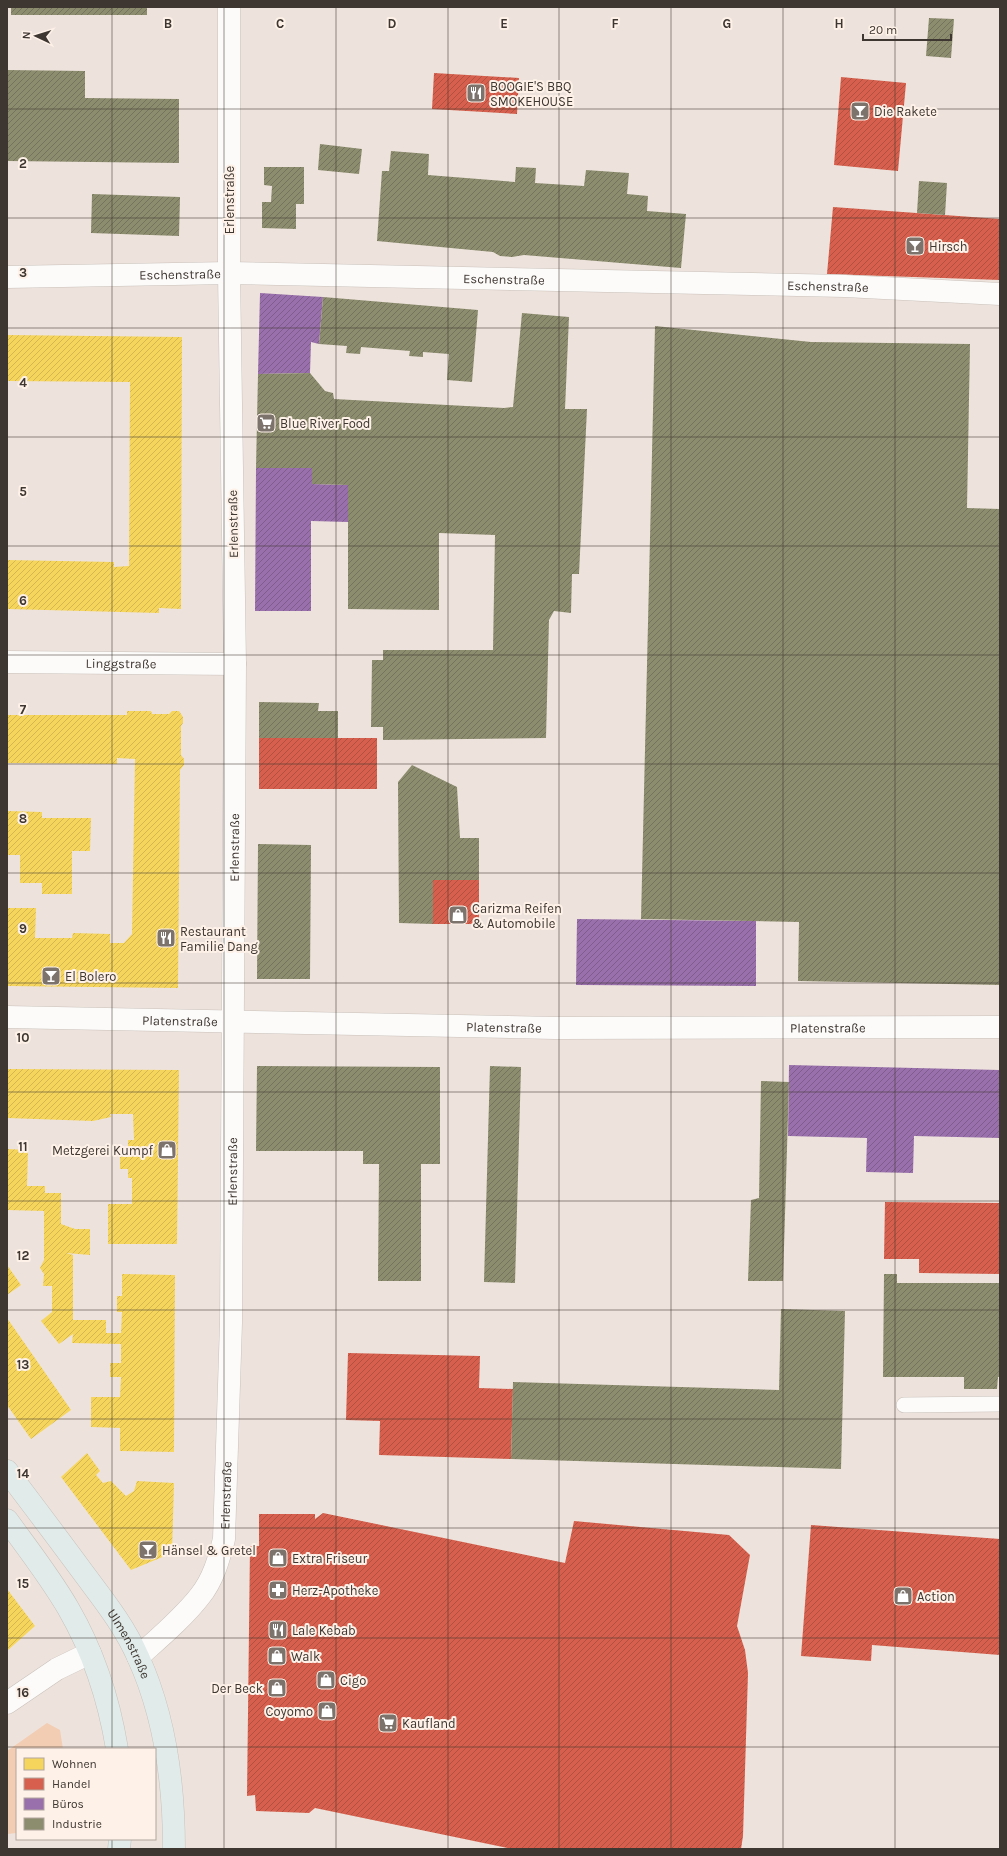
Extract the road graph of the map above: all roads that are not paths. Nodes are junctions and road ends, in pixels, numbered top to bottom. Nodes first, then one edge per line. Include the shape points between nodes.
1 (229, 7) edge
2 (229, 273) junction
3 (7, 277) edge
4 (1000, 294) edge
5 (7, 662) edge
6 (235, 664) junction
7 (7, 1017) edge
8 (233, 1022) junction
9 (1000, 1027) edge
10 (1000, 1404) edge
11 (904, 1405) dead end
12 (7, 1471) edge
13 (7, 1520) edge
14 (90, 1653) junction
15 (138, 1657) junction
16 (7, 1703) edge
17 (117, 1748) edge
18 (174, 1849) edge

1 - 2 street, Erlenstraße
2 - 3 street, Eschenstraße
2 - 4 street, Eschenstraße via 845,286
2 - 6 street, Erlenstraße
5 - 6 street, Linggstraße
6 - 8 street, Erlenstraße
7 - 8 street, Platenstraße
8 - 9 street, Platenstraße via 555,1028
8 - 15 street, Erlenstraße via 231,1323 224,1539 217,1565 200,1596
10 - 11 lane
12 - 15 main road, Ulmenstraße via 107,1604
13 - 14 main road via 58,1592
14 - 16 street via 61,1668
14 - 17 main road via 105,1695
15 - 18 main road, Ulmenstraße via 153,1700 164,1744 173,1800

